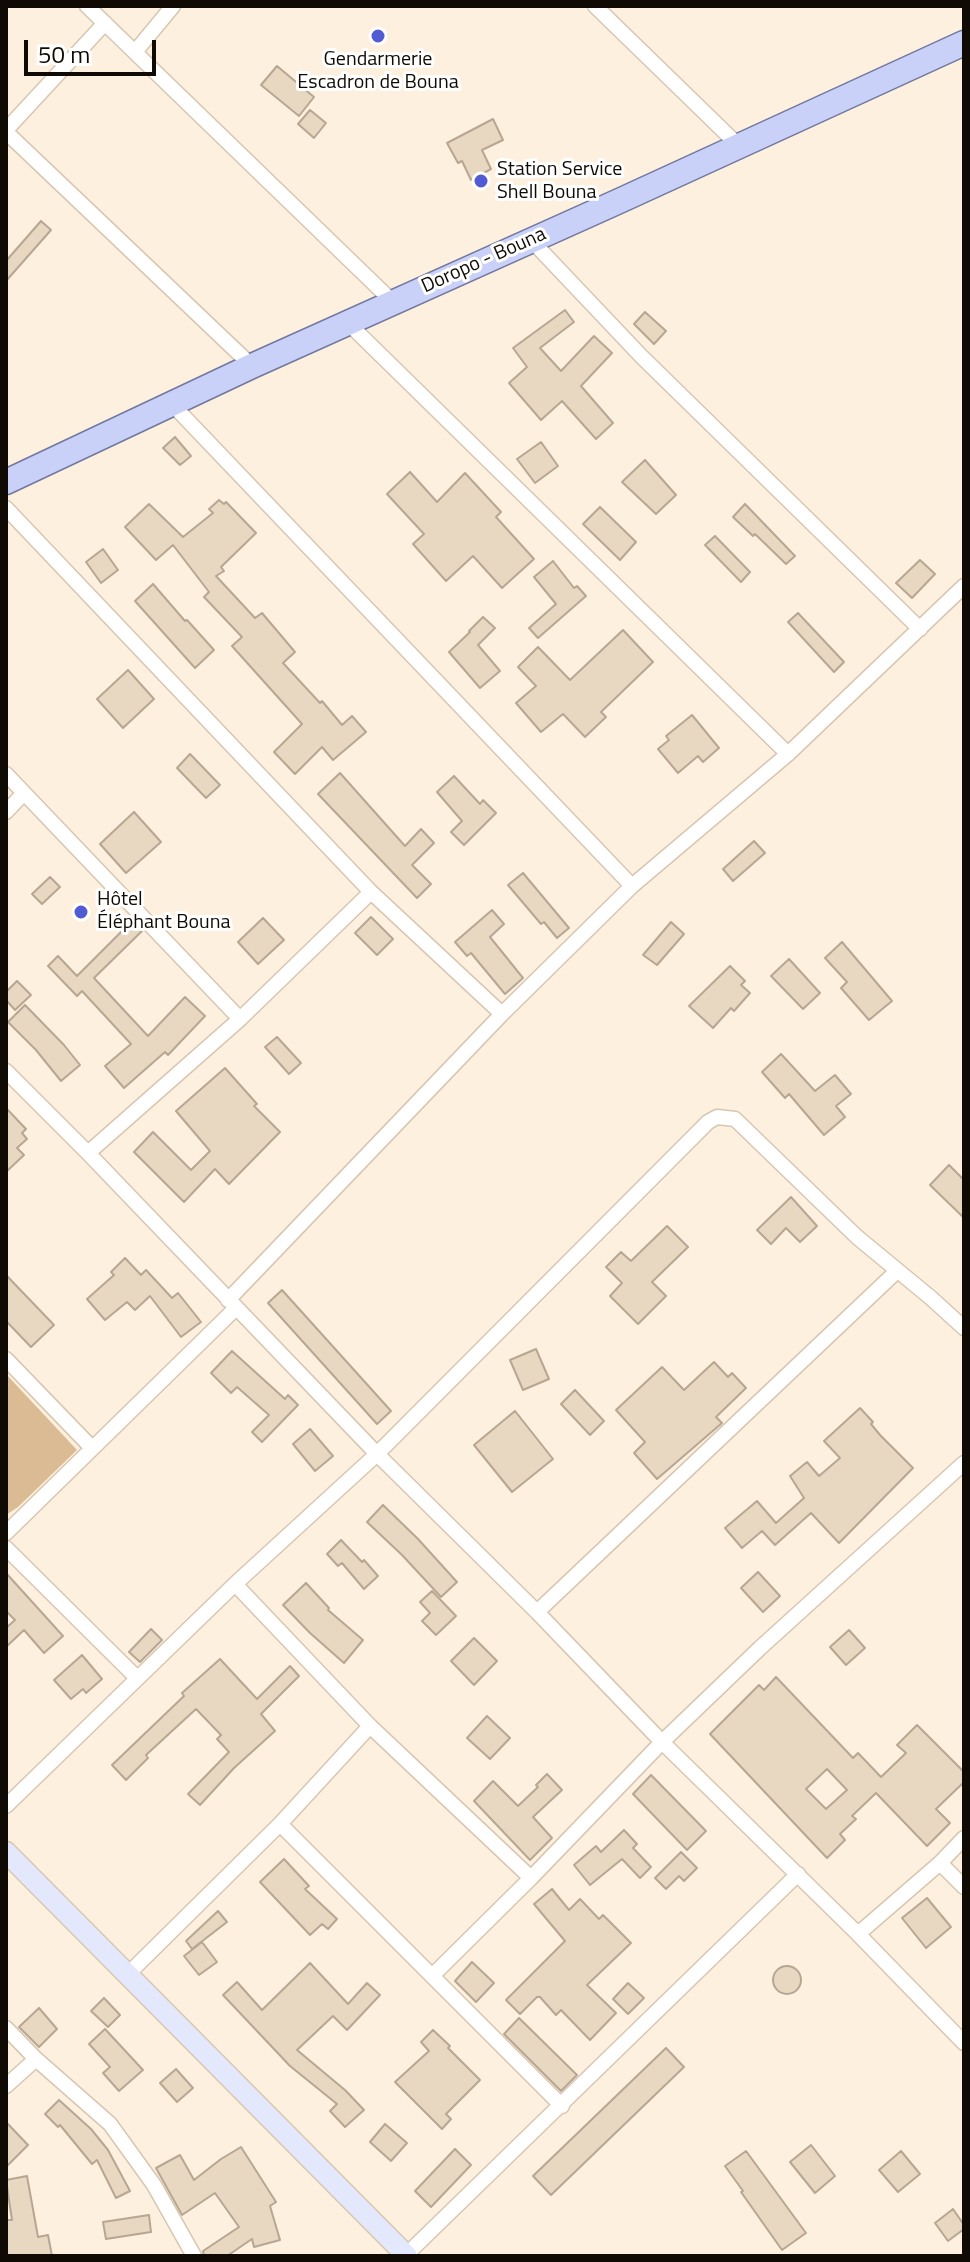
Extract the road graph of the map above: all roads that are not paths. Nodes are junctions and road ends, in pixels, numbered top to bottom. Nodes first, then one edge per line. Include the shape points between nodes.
1 (87, 6) edge
2 (173, 6) edge
3 (595, 6) edge
4 (105, 23) junction
5 (964, 43) edge
6 (135, 52) junction
7 (6, 131) edge
8 (738, 145) junction
9 (531, 240) junction
10 (394, 303) junction
11 (348, 323) junction
12 (252, 366) junction
13 (171, 403) junction
14 (6, 482) edge
15 (6, 508) edge
16 (964, 586) edge
17 (920, 629) junction
18 (788, 754) junction
19 (6, 774) edge
20 (24, 793) junction
21 (6, 812) edge
22 (632, 886) junction
23 (371, 892) junction
24 (502, 1014) junction
25 (240, 1019) junction
26 (6, 1071) edge
27 (88, 1153) junction
28 (897, 1271) junction
29 (232, 1304) junction
30 (964, 1328) edge
31 (6, 1359) edge
32 (92, 1448) junction
33 (377, 1454) junction
34 (964, 1463) edge
35 (6, 1533) edge
36 (6, 1548) edge
37 (235, 1584) junction
38 (537, 1612) junction
39 (137, 1678) junction
40 (370, 1726) junction
41 (662, 1742) junction
42 (6, 1806) edge
43 (280, 1824) junction
44 (964, 1838) edge
45 (6, 1852) edge
46 (940, 1863) junction
47 (798, 1874) junction
48 (531, 1878) junction
49 (964, 1887) edge
50 (858, 1934) junction
51 (127, 1975) junction
52 (433, 1975) junction
53 (6, 2028) edge
54 (964, 2043) edge
55 (36, 2059) junction
56 (6, 2086) edge
57 (562, 2106) junction
58 (194, 2256) edge
59 (407, 2256) edge

1 - 4 street
2 - 6 street
3 - 8 street
4 - 6 street
4 - 7 street
5 - 8 main road, Doropo - Bouna
6 - 10 street
7 - 12 street
8 - 9 main road, Doropo - Bouna
9 - 10 main road, Doropo - Bouna
9 - 17 street via 641,356
10 - 11 main road, Doropo - Bouna
11 - 12 main road, Doropo - Bouna
11 - 18 street
12 - 13 main road, Doropo - Bouna
13 - 14 main road, Doropo - Bouna
13 - 22 street
15 - 23 street
16 - 17 street
17 - 18 street
18 - 22 street
19 - 20 street
20 - 21 street
20 - 25 street
22 - 24 street
23 - 24 street
23 - 25 street
24 - 29 street
25 - 27 street
26 - 27 street
27 - 29 street
28 - 30 street
28 - 33 street via 747,1129 735,1119 717,1117
28 - 38 street
29 - 32 street
29 - 33 street
31 - 32 street
32 - 35 street
33 - 37 street
33 - 38 street
34 - 41 street
36 - 39 street
37 - 39 street
37 - 40 street
38 - 41 street
39 - 42 street
40 - 43 street
40 - 48 street
41 - 47 street
41 - 48 street
43 - 51 street
43 - 52 street
44 - 46 street
45 - 51 street
46 - 49 street
46 - 50 street
47 - 50 street
47 - 57 street
48 - 52 street
50 - 54 street
51 - 59 street
52 - 57 street
53 - 55 street
55 - 56 street
55 - 58 street via 110,2124 154,2185
57 - 59 street

